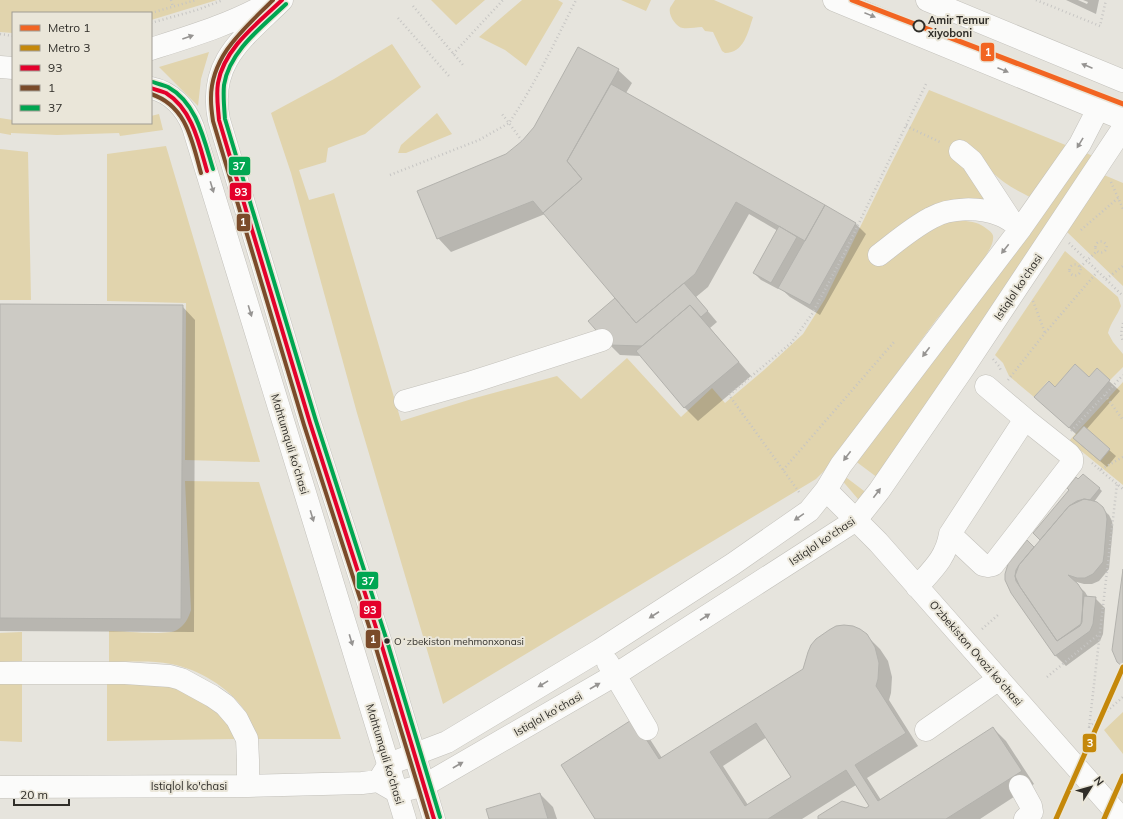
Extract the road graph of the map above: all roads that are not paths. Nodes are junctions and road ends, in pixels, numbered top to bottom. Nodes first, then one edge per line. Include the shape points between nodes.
1 (274, 0) edge
2 (282, 0) edge
3 (834, 0) edge
4 (927, 0) edge
5 (152, 49) edge
6 (0, 67) edge
7 (12, 68) edge
8 (1123, 81) edge
9 (152, 88) edge
10 (1098, 108) junction
11 (1123, 119) edge
12 (1123, 128) edge
13 (960, 151) road end
14 (1016, 225) junction
15 (878, 255) dead end
16 (602, 340) dead end
17 (986, 386) dead end
18 (405, 401) dead end
19 (1024, 419) junction
20 (826, 490) junction
21 (856, 520) junction
22 (950, 534) junction
23 (918, 587) junction
24 (600, 650) junction
25 (0, 673) edge
26 (615, 675) junction
27 (999, 679) junction
28 (647, 729) dead end
29 (926, 730) dead end
30 (416, 755) junction
31 (383, 773) junction
32 (425, 785) junction
33 (248, 786) junction
34 (1020, 786) dead end
35 (0, 787) edge
36 (397, 792) junction
37 (405, 819) edge
38 (434, 819) edge
39 (1025, 819) edge
40 (1122, 819) edge

5 -> 1 street via 231,21
2 - 30 street via 226,59 217,86 216,109 310,423
3 -> 10 street
8 -> 4 street
6 - 7 street
9 -> 31 street, Mahtumquli ko'chasi via 173,98 183,108 193,127
10 - 11 street
10 -> 14 street via 1080,144
21 -> 12 street, Istiqlol ko'chasi via 963,369
13 - 14 street via 972,161
14 - 15 street via 999,215 976,210 948,212 932,217
14 -> 20 street via 841,465
16 - 18 street
17 - 19 street
19 - 22 street
19 - 22 street via 1069,454 1072,458 1070,467 993,565 983,565
20 - 21 street, O'zbekiston Ovozi ko'chasi
20 -> 24 street via 809,510 733,564
21 - 23 street, O'zbekiston Ovozi ko'chasi
26 -> 21 street, Istiqlol ko'chasi
22 - 23 street via 942,559
23 - 27 street, O'zbekiston Ovozi ko'chasi
24 - 26 street
24 -> 30 street via 447,742
25 - 33 street via 125,673 181,679 225,705 237,719 247,739
26 - 28 street
32 -> 26 street, Istiqlol ko'chasi
27 - 29 street
27 - 40 street, O'zbekiston Ovozi ko'chasi
30 - 31 street, Istiqlol ko'chasi
30 - 32 street
31 - 33 street, Istiqlol ko'chasi via 362,783
31 - 36 street, Mahtumquli ko'chasi
32 - 36 street, Istiqlol ko'chasi
32 - 38 street
33 - 35 street, Istiqlol ko'chasi
34 - 39 street via 1032,812
36 - 37 street, Mahtumquli ko'chasi

